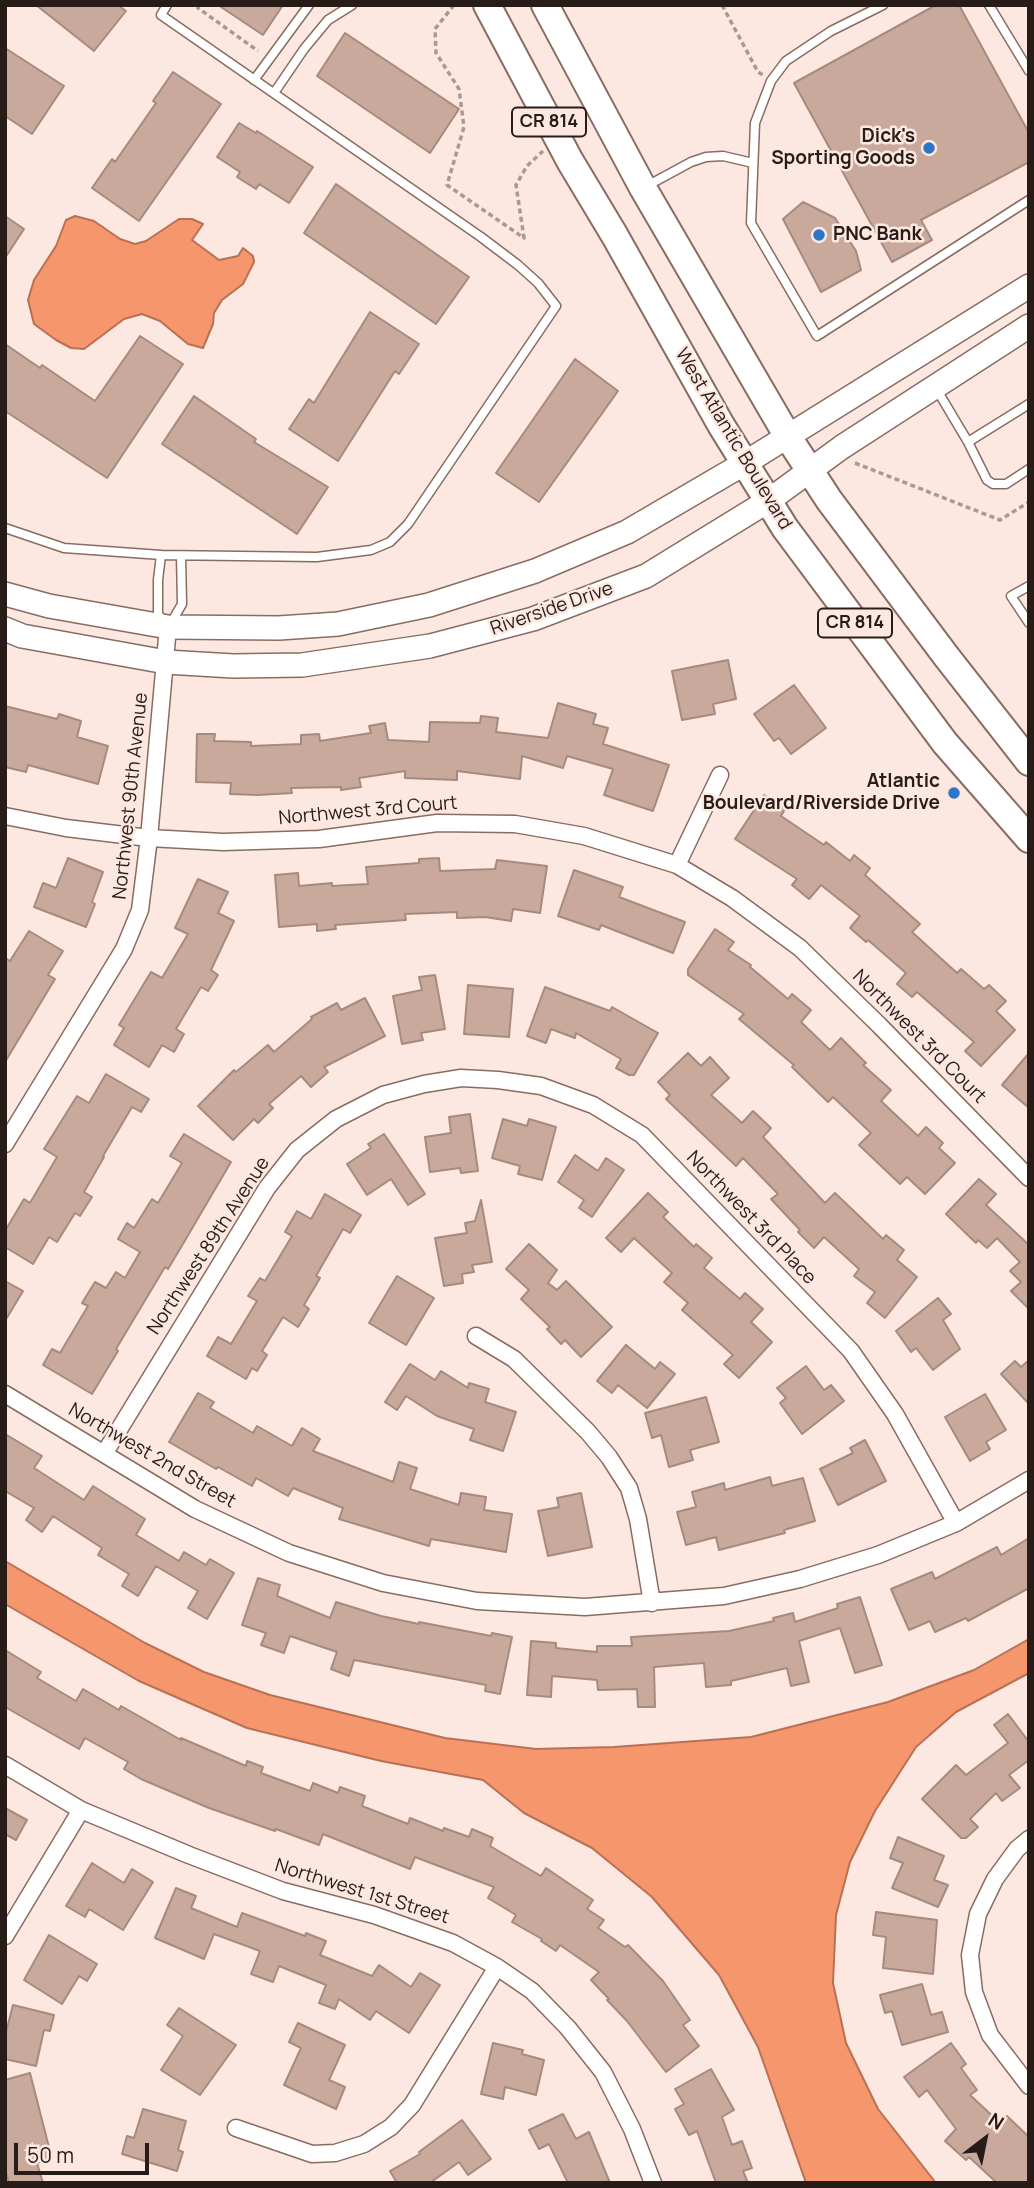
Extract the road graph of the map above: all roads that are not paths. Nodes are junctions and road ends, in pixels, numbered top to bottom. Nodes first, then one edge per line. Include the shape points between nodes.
1 (167, 5) edge
2 (309, 5) edge
3 (487, 5) edge
4 (545, 5) edge
5 (883, 5) edge
6 (989, 5) edge
7 (346, 7) edge
8 (1029, 71) edge
9 (254, 80) junction
10 (274, 93) junction
11 (753, 163) junction
12 (643, 188) junction
13 (1029, 200) edge
14 (1029, 286) edge
15 (1029, 326) edge
16 (935, 386) junction
17 (1029, 404) edge
18 (788, 437) junction
19 (968, 442) junction
20 (745, 463) junction
21 (1029, 469) edge
22 (811, 470) junction
23 (768, 501) junction
24 (5, 528) edge
25 (161, 555) junction
26 (181, 556) junction
27 (1029, 586) edge
28 (5, 594) edge
29 (1029, 623) edge
30 (168, 627) junction
31 (5, 629) edge
32 (166, 662) junction
33 (1029, 762) edge
34 (720, 775) dead end
35 (5, 816) edge
36 (1023, 824) edge
37 (149, 838) junction
38 (677, 864) junction
39 (424, 1084) joint
40 (5, 1144) edge
41 (1029, 1178) edge
42 (475, 1336) dead end
43 (5, 1394) edge
44 (104, 1454) junction
45 (1029, 1480) edge
46 (956, 1523) junction
47 (652, 1604) junction
48 (5, 1765) edge
49 (81, 1810) junction
50 (1029, 1839) edge
51 (5, 1936) edge
52 (497, 1967) junction
53 (1029, 2086) edge
54 (236, 2128) dead end
55 (653, 2183) edge

1 - 9 lane via 161,15
2 - 9 lane
3 - 20 main road, West Atlantic Boulevard / CR 814 via 570,161
4 - 12 main road, CR 814
5 - 11 lane via 786,61 771,81 755,123
6 - 8 lane
7 - 10 lane via 312,39
9 - 10 lane
10 - 26 lane via 509,258 556,306 408,524 390,542 371,550 317,557
11 - 12 lane via 706,157
11 - 13 lane via 751,223 817,336
12 - 18 main road, CR 814
14 - 18 street
15 - 16 street, Riverside Drive
16 - 19 lane
16 - 22 street, Riverside Drive
17 - 19 lane
18 - 20 street
18 - 22 main road, CR 814
19 - 21 lane via 982,473 993,484 1006,484
20 - 23 main road, West Atlantic Boulevard / CR 814
20 - 30 street via 627,532 535,571 429,605 338,624
22 - 23 street, Riverside Drive
22 - 33 main road, CR 814 via 829,500
23 - 32 street, Riverside Drive via 646,576 520,622 430,646 302,665
23 - 36 main road, West Atlantic Boulevard / CR 814 via 945,743
24 - 25 lane via 64,548
25 - 26 lane
25 - 30 lane via 158,614
26 - 30 lane via 182,604
27 - 29 lane via 1011,596
28 - 30 street
30 - 32 street, Northwest 90th Avenue
31 - 32 street, Riverside Drive
32 - 37 street, Northwest 90th Avenue
34 - 38 street
35 - 37 street, Northwest 3rd Court
37 - 38 street, Northwest 3rd Court via 223,842 305,839 437,823 515,824 584,836
37 - 40 street, Northwest 90th Avenue via 140,910 124,949
38 - 41 street, Northwest 3rd Court via 800,948
39 - 44 street, Northwest 89th Avenue via 383,1095 336,1119 298,1150 267,1188
39 - 46 street, Northwest 3rd Place via 461,1078 541,1086 593,1105 642,1135 851,1351 895,1414
42 - 47 street via 514,1359 609,1457 629,1488
43 - 44 street, Northwest 2nd Street
44 - 47 street, Northwest 2nd Street via 195,1510 289,1553 383,1583 477,1601 585,1607
45 - 46 street, Northwest 2nd Street
46 - 47 street, Northwest 2nd Street via 878,1555 800,1579 724,1596
48 - 49 street, Northwest 1st Street
49 - 51 street
49 - 52 street, Northwest 1st Street via 284,1891 374,1915 453,1943
50 - 53 street via 995,1879 978,1914 970,1955 974,1992 990,2035
52 - 54 street via 412,2105 391,2127 363,2144 312,2154
52 - 55 street, Northwest 1st Street via 533,1991 603,2072

